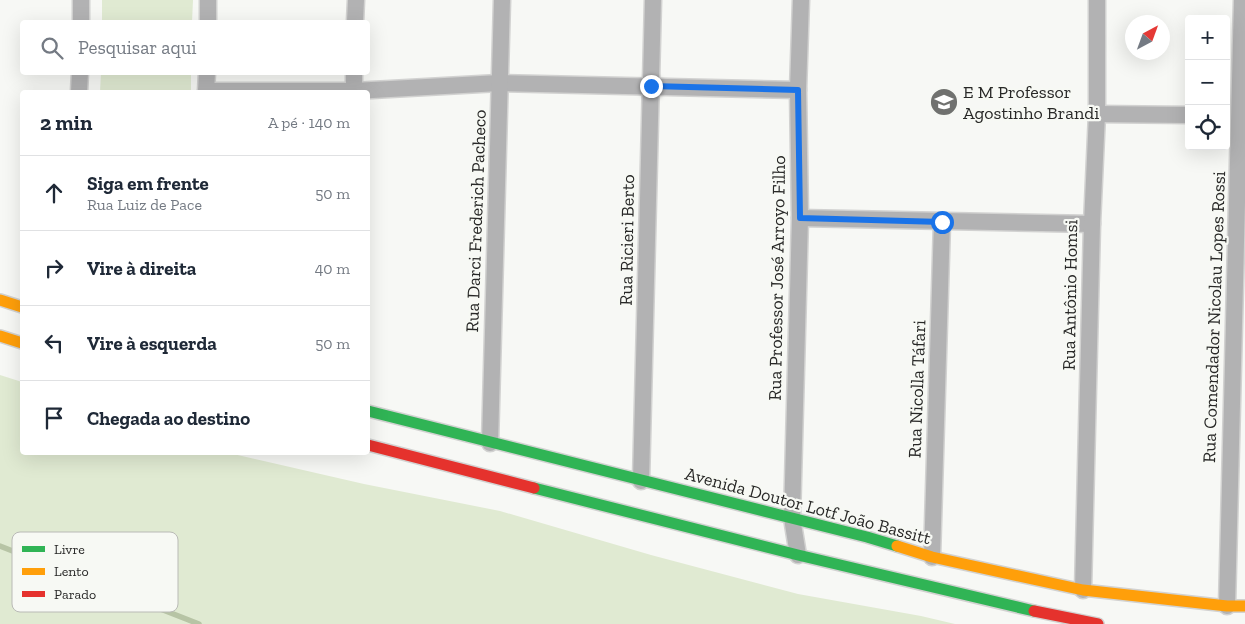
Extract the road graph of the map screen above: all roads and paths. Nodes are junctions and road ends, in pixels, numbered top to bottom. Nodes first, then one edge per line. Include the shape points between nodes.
1 (81, 0) edge
2 (208, 0) edge
3 (356, 0) edge
4 (502, 0) edge
5 (654, 0) edge
6 (801, 0) edge
7 (1096, 0) edge
8 (1242, 0) edge
9 (81, 20) edge
10 (208, 20) edge
11 (356, 20) edge
12 (80, 75) edge
13 (207, 75) edge
14 (354, 75) edge
15 (499, 83) junction
16 (651, 86) junction
17 (79, 90) edge
18 (206, 90) edge
19 (354, 90) edge
20 (798, 90) junction
21 (370, 91) edge
22 (1097, 114) junction
23 (1185, 115) edge
24 (1237, 115) edge
25 (800, 218) junction
26 (942, 222) junction
27 (1092, 224) junction
28 (0, 300) edge
29 (20, 306) edge
30 (0, 336) edge
31 (20, 342) edge
32 (370, 412) edge
33 (490, 443) junction
34 (370, 445) edge
35 (641, 482) junction
36 (792, 518) junction
37 (798, 555) junction
38 (932, 557) junction
39 (1083, 590) junction
40 (1227, 606) junction
41 (1245, 606) edge
42 (1098, 624) edge

1 - 9 street
2 - 10 street
3 - 11 street
4 - 15 street, Rua Darci Frederich Pacheco
5 - 16 street, Rua Ricieri Berto
6 - 20 street, Rua Professor José Arroyo Filho
7 - 22 street, Rua Antônio Homsi
8 - 24 street, Rua Comendador Nicolau Lopes Rossi
12 - 17 street
13 - 18 street
14 - 19 street
15 - 16 street
15 - 21 street
15 - 33 street, Rua Darci Frederich Pacheco
16 - 20 street
16 - 35 street, Rua Ricieri Berto
20 - 25 street, Rua Professor José Arroyo Filho
22 - 23 street
22 - 27 street, Rua Antônio Homsi
24 - 40 street, Rua Comendador Nicolau Lopes Rossi
25 - 26 street
25 - 36 street, Rua Professor José Arroyo Filho
26 - 27 street
26 - 38 street, Rua Nicolla Táfari
27 - 39 street, Rua Antônio Homsi
28 - 29 main road
30 - 31 main road
32 - 33 main road, Avenida Doutor Lotf João Bassitt
33 - 35 main road, Avenida Doutor Lotf João Bassitt
34 - 37 main road
35 - 36 main road, Avenida Doutor Lotf João Bassitt
36 - 37 street, Rua Professor José Arroyo Filho
36 - 38 main road, Avenida Doutor Lotf João Bassitt
37 - 42 main road
38 - 39 main road, Avenida Doutor Lotf João Bassitt
39 - 40 main road, Avenida Doutor Lotf João Bassitt
40 - 41 main road, Avenida Doutor Lotf João Bassitt

